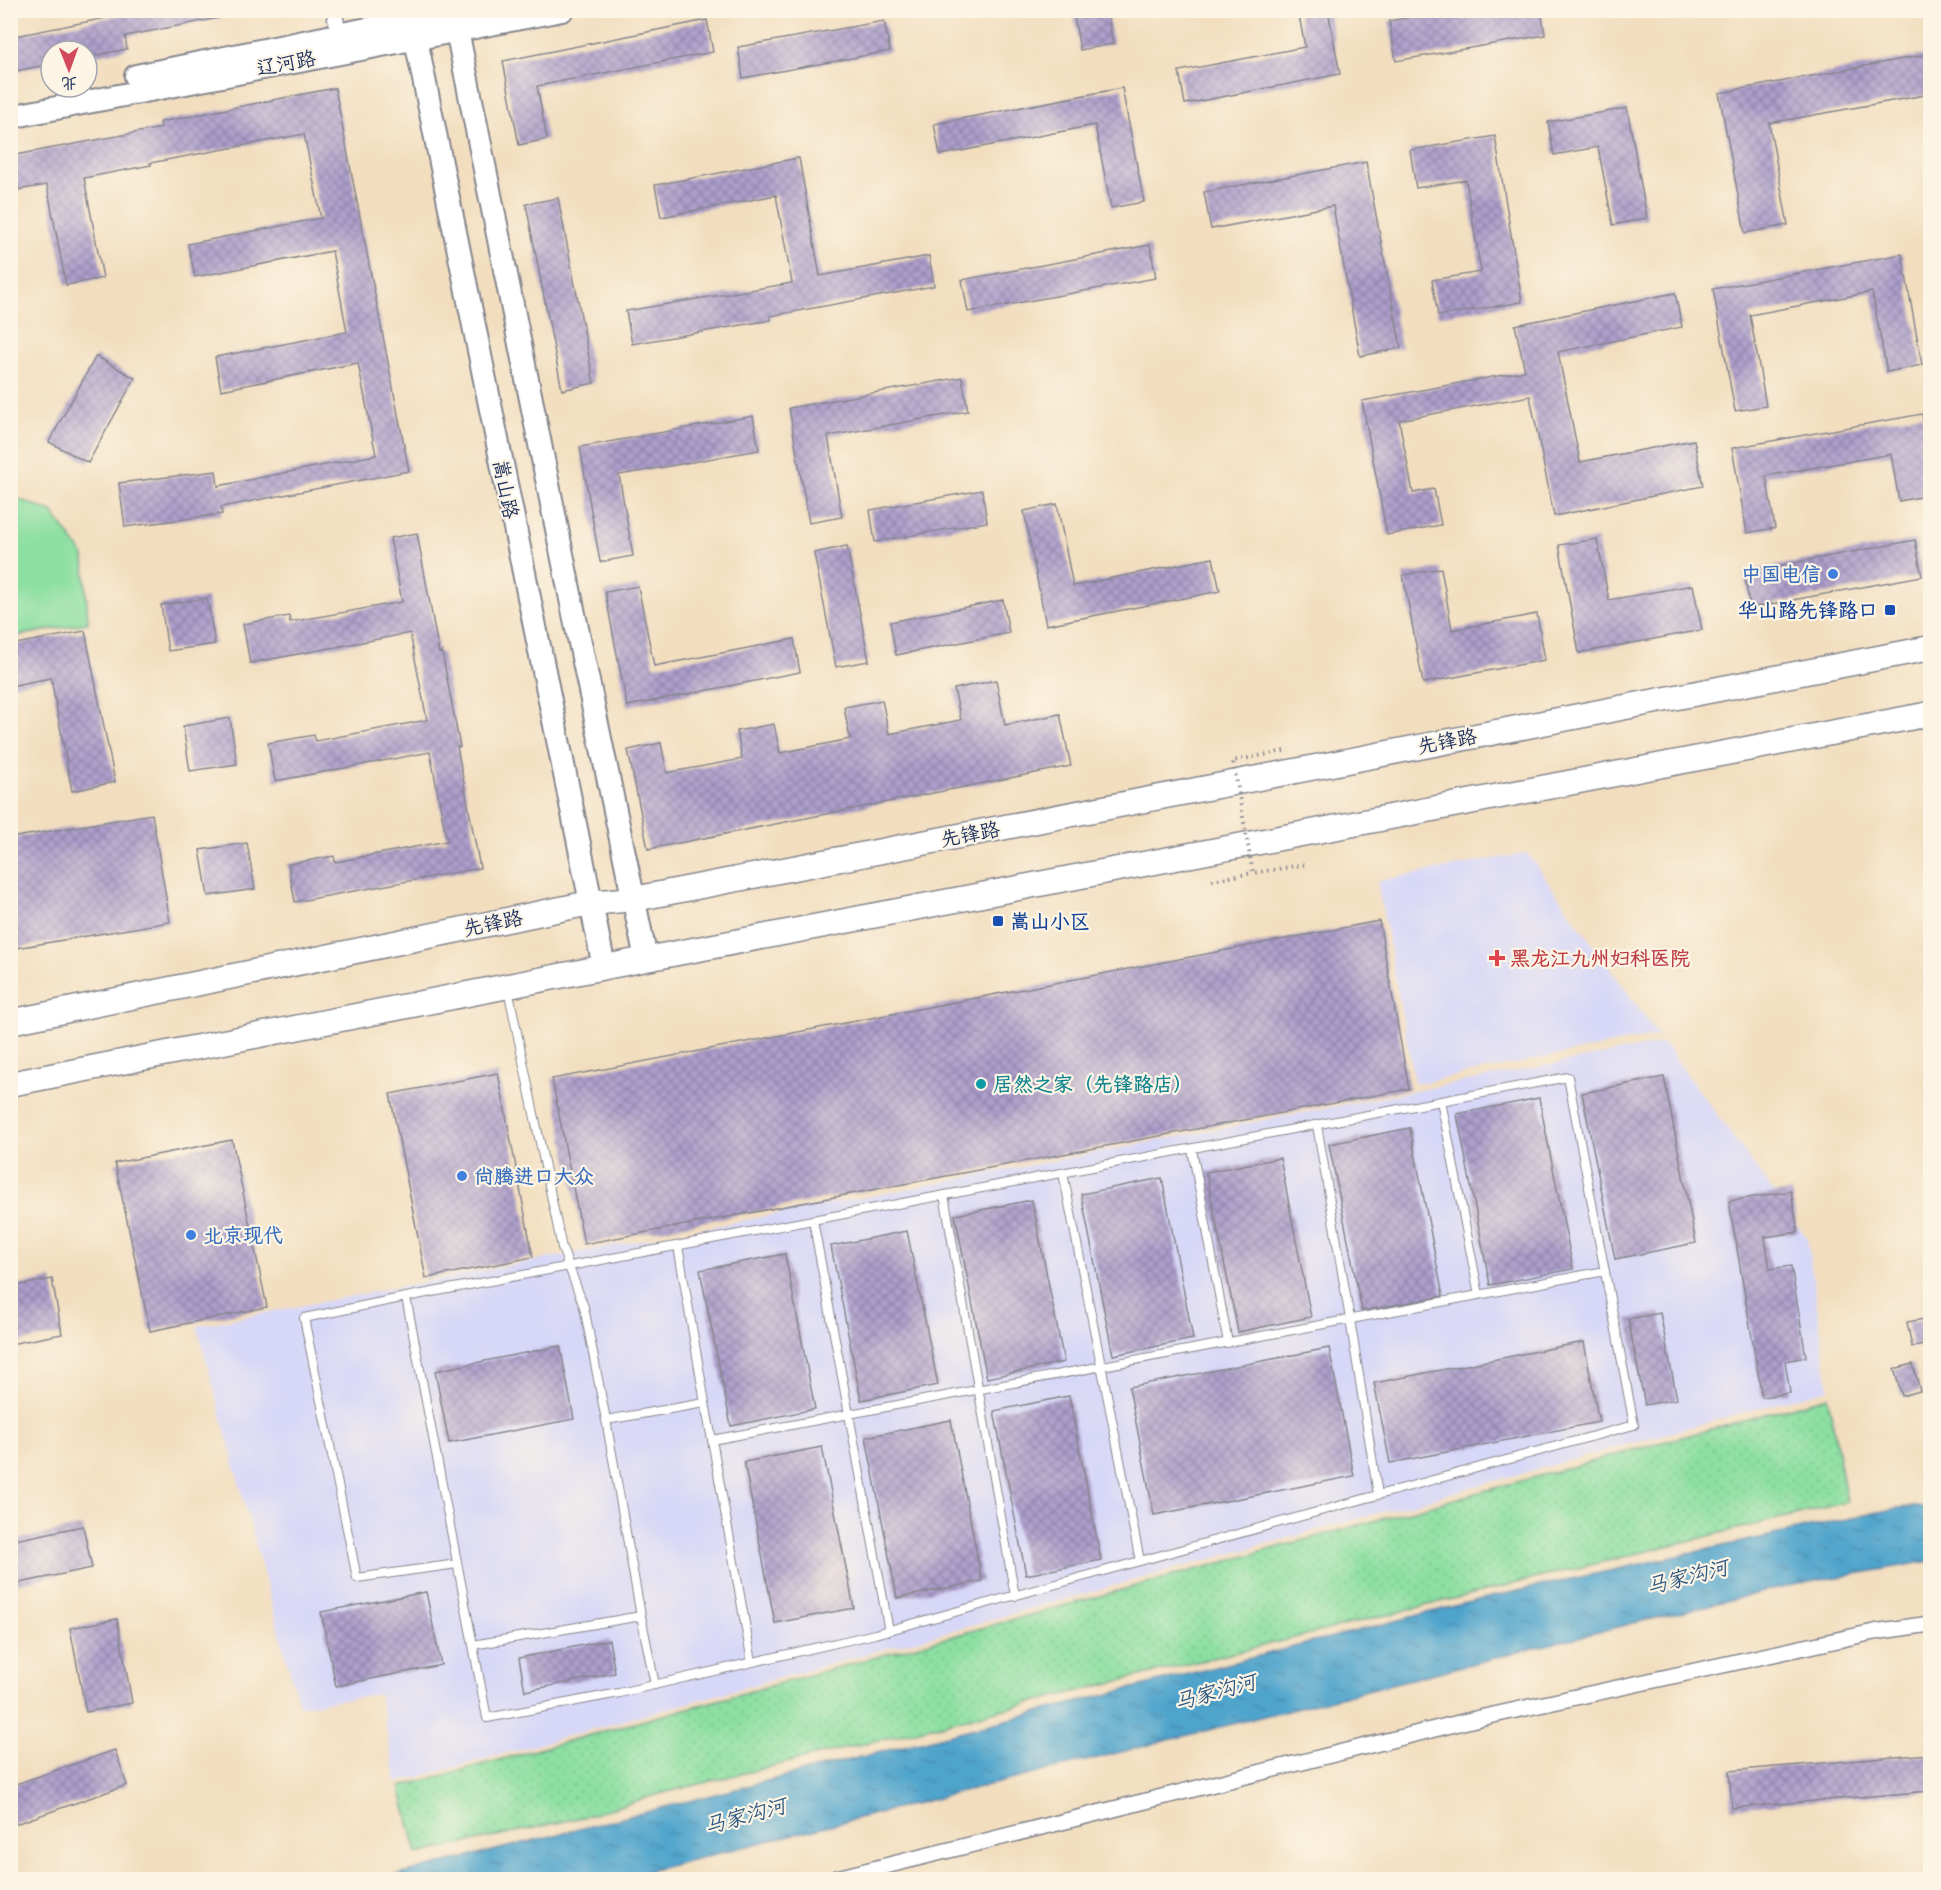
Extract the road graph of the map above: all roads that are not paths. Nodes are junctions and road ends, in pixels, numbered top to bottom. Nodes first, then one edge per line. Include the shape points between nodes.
1 (334, 10) edge
2 (562, 10) edge
3 (456, 16) edge
4 (413, 23) edge
5 (340, 44) junction
6 (99, 84) edge
7 (39, 96) edge
8 (10, 102) edge
9 (10, 117) edge
10 (1930, 648) edge
11 (1930, 714) edge
12 (634, 899) junction
13 (590, 903) junction
14 (645, 959) junction
15 (604, 968) junction
16 (508, 987) junction
17 (10, 1022) edge
18 (10, 1084) edge
19 (1442, 1101) junction
20 (1317, 1125) junction
21 (1192, 1149) junction
22 (1063, 1173) junction
23 (944, 1195) junction
24 (813, 1220) junction
25 (678, 1246) junction
26 (569, 1266) junction
27 (1605, 1271) junction
28 (1479, 1295) junction
29 (406, 1297) junction
30 (1350, 1319) junction
31 (1228, 1343) junction
32 (1102, 1366) junction
33 (980, 1390) junction
34 (705, 1403) junction
35 (848, 1414) junction
36 (606, 1420) junction
37 (712, 1440) junction
38 (1378, 1495) junction
39 (1140, 1561) junction
40 (457, 1564) junction
41 (1015, 1596) junction
42 (641, 1616) junction
43 (1930, 1624) edge
44 (889, 1630) junction
45 (473, 1645) junction
46 (752, 1662) junction
47 (655, 1684) junction
48 (829, 1880) edge

1 - 5 street
2 - 3 main road, 辽河路
3 - 4 main road, 辽河路
3 - 12 main road
4 - 5 main road, 辽河路
4 - 13 main road, 嵩山路
5 - 6 main road, 辽河路
5 - 9 main road, 辽河路
7 - 8 main road
10 - 12 main road, 先锋路
11 - 14 main road
12 - 13 main road, 先锋路
12 - 14 main road
13 - 15 main road, 嵩山路
13 - 17 main road, 先锋路
14 - 15 main road
15 - 16 main road
16 - 18 main road
16 - 26 lane
19 - 20 lane
19 - 27 lane via 1568,1077
19 - 28 lane
20 - 21 lane
20 - 30 lane
21 - 22 lane
21 - 31 lane
22 - 23 lane
22 - 32 lane
23 - 24 lane
23 - 33 lane
24 - 25 lane
24 - 35 lane
25 - 26 lane
25 - 34 lane
26 - 29 lane
26 - 36 lane via 584,1307
27 - 28 lane
27 - 38 lane via 1634,1425
28 - 30 lane
29 - 40 lane
29 - 40 lane via 304,1318 357,1578
30 - 31 lane
30 - 38 lane
31 - 32 lane
32 - 33 lane
32 - 39 lane
33 - 35 lane
33 - 41 lane
34 - 36 lane
34 - 37 lane
35 - 37 lane
35 - 44 lane
36 - 42 lane
37 - 46 lane
38 - 39 lane
39 - 41 lane
40 - 45 lane
41 - 44 lane
42 - 45 lane
42 - 47 lane
43 - 48 street via 1874,1632 1475,1719
44 - 46 lane
45 - 47 lane via 486,1718
46 - 47 lane

